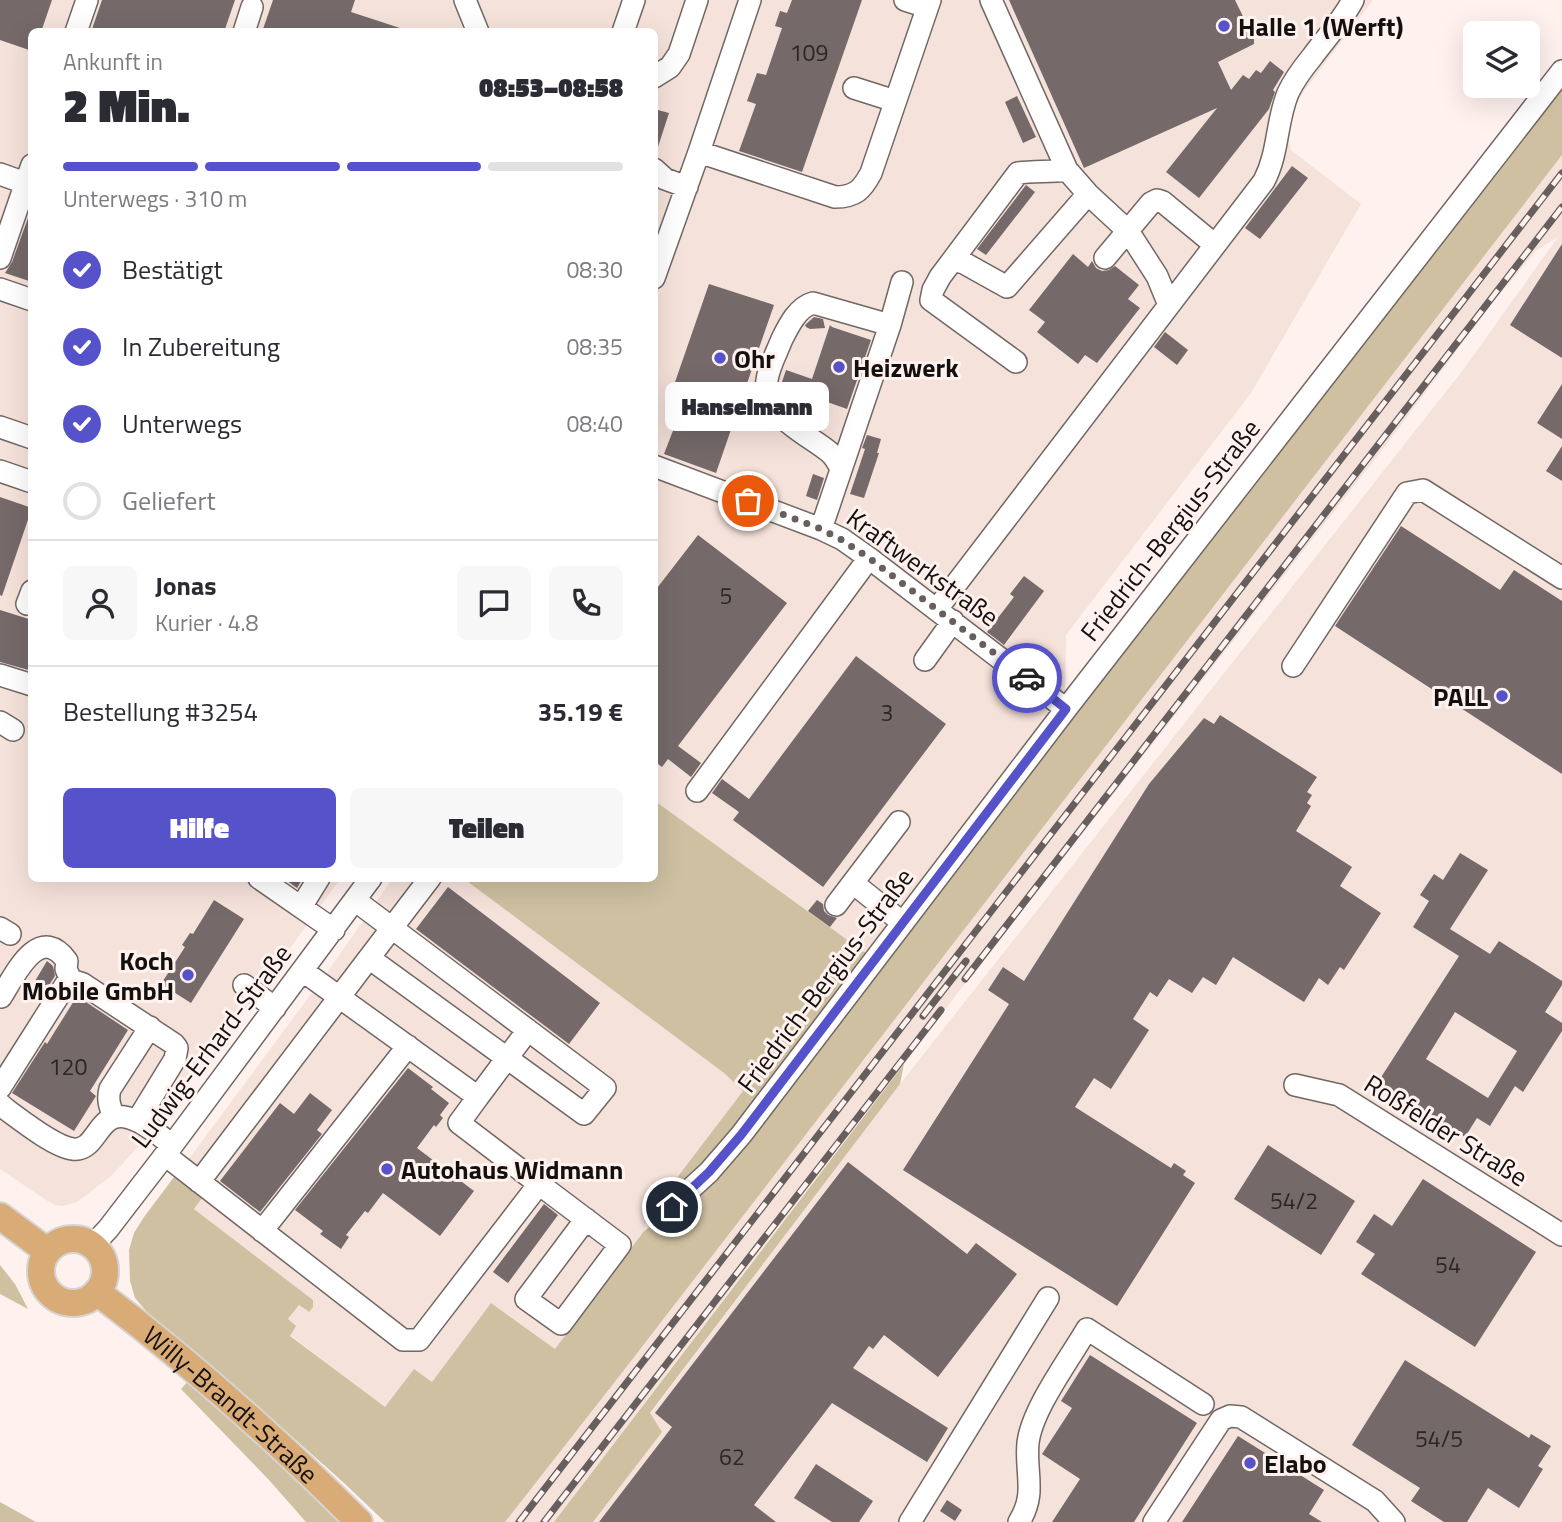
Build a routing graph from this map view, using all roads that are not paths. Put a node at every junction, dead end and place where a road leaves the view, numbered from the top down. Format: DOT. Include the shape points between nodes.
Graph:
graph roads {
  1 [pos="87,0"];
  2 [pos="464,0"];
  3 [pos="634,0"];
  4 [pos="697,0"];
  5 [pos="751,0"];
  6 [pos="905,0"];
  7 [pos="991,0"];
  8 [pos="1353,0"];
  9 [pos="928,4"];
  10 [pos="252,8"];
  11 [pos="77,28"];
  12 [pos="245,28"];
  13 [pos="476,28"];
  14 [pos="624,28"];
  15 [pos="1562,71"];
  16 [pos="658,74"];
  17 [pos="854,88"];
  18 [pos="895,101"];
  19 [pos="699,152"];
  20 [pos="1067,170"];
  21 [pos="0,174"];
  22 [pos="28,174"];
  23 [pos="658,177"];
  24 [pos="687,187"];
  25 [pos="1088,194"];
  26 [pos="1128,232"];
  27 [pos="1215,245"];
  28 [pos="0,258"];
  29 [pos="1105,258"];
  30 [pos="953,260"];
  31 [pos="658,267"];
  32 [pos="902,282"];
  33 [pos="0,289"];
  34 [pos="28,299"];
  35 [pos="1169,305"];
  36 [pos="890,325"];
  37 [pos="1016,362"];
  38 [pos="0,427"];
  39 [pos="28,437"];
  40 [pos="658,468"];
  41 [pos="841,468"];
  42 [pos="0,471"];
  43 [pos="28,481"];
  44 [pos="821,529"];
  45 [pos="869,558"];
  46 [pos="1562,578"];
  47 [pos="945,615"];
  48 [pos="925,660"];
  49 [pos="1293,666"];
  50 [pos="0,675"];
  51 [pos="28,684"];
  52 [pos="1066,709"];
  53 [pos="696,791"];
  54 [pos="899,822"];
  55 [pos="265,882"];
  56 [pos="316,882"];
  57 [pos="367,882"];
  58 [pos="427,882"];
  59 [pos="853,883"];
  60 [pos="356,901"];
  61 [pos="836,905"];
  62 [pos="300,907"];
  63 [pos="903,923"];
  64 [pos="393,927"];
  65 [pos="334,930"];
  66 [pos="369,958"];
  67 [pos="303,971"];
  68 [pos="71,980"];
  69 [pos="244,985"];
  70 [pos="1,997"];
  71 [pos="340,998"];
  72 [pos="275,1008"];
  73 [pos="150,1027"];
  74 [pos="528,1030"];
  75 [pos="408,1046"];
  76 [pos="507,1058"];
  77 [pos="1295,1085"];
  78 [pos="0,1088"];
  79 [pos="478,1097"];
  80 [pos="0,1104"];
  81 [pos="114,1117"];
  82 [pos="136,1121"];
  83 [pos="169,1150"];
  84 [pos="199,1182"];
  85 [pos="539,1184"];
  86 [pos="0,1216"];
  87 [pos="661,1216"];
  88 [pos="586,1219"];
  89 [pos="262,1231"];
  90 [pos="1562,1235"];
  91 [pos="93,1245"];
  92 [pos="47,1251"];
  93 [pos="97,1292"];
  94 [pos="1048,1298"];
  95 [pos="1203,1404"];
  96 [pos="359,1522"];
  97 [pos="910,1522"];
  98 [pos="1019,1522"];
  99 [pos="1154,1522"];
  100 [pos="1394,1522"];
  1 -- 11 [label="street"];
  2 -- 13 [label="street"];
  3 -- 14 [label="street"];
  4 -- 16 [label="street" via="678,54"];
  5 -- 19 [label="street"];
  6 -- 9 [label="street"];
  7 -- 20 [label="street"];
  8 -- 27 [label="street" via="1288,93 1264,181"];
  9 -- 18 [label="street"];
  10 -- 12 [label="street"];
  15 -- 52 [label="street, Friedrich-Bergius-Straße"];
  17 -- 18 [label="street"];
  18 -- 19 [label="street" via="871,173 858,192 847,197"];
  19 -- 24 [label="street"];
  20 -- 25 [label="street"];
  20 -- 30 [label="street" via="1018,173"];
  21 -- 22 [label="street"];
  22 -- 28 [label="street"];
  23 -- 24 [label="street"];
  24 -- 31 [label="street"];
  25 -- 26 [label="street"];
  25 -- 30 [label="street" via="1007,287"];
  26 -- 27 [label="street" via="1157,200"];
  26 -- 29 [label="street"];
  26 -- 35 [label="street" via="1157,276"];
  27 -- 35 [label="street"];
  30 -- 37 [label="street" via="931,300"];
  32 -- 36 [label="street"];
  33 -- 34 [label="street"];
  35 -- 47 [label="street"];
  36 -- 41 [label="street"];
  36 -- 41 [label="street" via="813,303 804,305 774,357 766,382 769,400 781,417 831,453"];
  38 -- 39 [label="street"];
  40 -- 44 [label="street, Kraftwerkstraße" via="702,492"];
  41 -- 44 [label="street"];
  42 -- 43 [label="street"];
  44 -- 45 [label="street, Kraftwerkstraße"];
  45 -- 47 [label="street, Kraftwerkstraße"];
  45 -- 53 [label="street"];
  46 -- 49 [label="street" via="1423,490 1406,493"];
  47 -- 48 [label="street"];
  47 -- 52 [label="street, Kraftwerkstraße"];
  50 -- 51 [label="street"];
  52 -- 63 [label="street, Friedrich-Bergius-Straße"];
  54 -- 59 [label="street"];
  55 -- 62 [label="street"];
  56 -- 62 [label="street"];
  57 -- 60 [label="street, Ludwig-Erhard-Straße"];
  58 -- 64 [label="street"];
  59 -- 61 [label="street"];
  59 -- 63 [label="street"];
  60 -- 64 [label="street"];
  60 -- 65 [label="street, Ludwig-Erhard-Straße"];
  62 -- 65 [label="street"];
  63 -- 87 [label="street, Friedrich-Bergius-Straße" via="741,1135"];
  64 -- 66 [label="street"];
  64 -- 74 [label="street"];
  65 -- 67 [label="street, Ludwig-Erhard-Straße"];
  66 -- 71 [label="street"];
  66 -- 76 [label="street"];
  67 -- 71 [label="street"];
  67 -- 72 [label="street, Ludwig-Erhard-Straße"];
  68 -- 70 [label="street" via="67,961 45,947 27,957"];
  68 -- 73 [label="street"];
  68 -- 78 [label="street"];
  69 -- 72 [label="street"];
  71 -- 75 [label="street"];
  71 -- 84 [label="street"];
  72 -- 83 [label="street, Ludwig-Erhard-Straße"];
  73 -- 81 [label="street" via="110,1089"];
  73 -- 82 [label="street" via="174,1044 177,1053"];
  74 -- 76 [label="street"];
  74 -- 76 [label="street" via="605,1088 584,1114"];
  75 -- 79 [label="street"];
  75 -- 89 [label="street"];
  76 -- 79 [label="street"];
  77 -- 90 [label="street, Roßfelder Straße" via="1339,1095"];
  79 -- 85 [label="street" via="459,1123"];
  80 -- 81 [label="street" via="71,1149 85,1146 104,1122"];
  81 -- 82 [label="street"];
  82 -- 83 [label="street"];
  83 -- 84 [label="street"];
  83 -- 91 [label="street, Ludwig-Erhard-Straße"];
  84 -- 89 [label="street"];
  85 -- 88 [label="street"];
  85 -- 89 [label="street" via="419,1340 403,1340"];
  86 -- 92 [label="main road"];
  88 -- 88 [label="street" via="620,1245 561,1324 526,1298"];
  91 -- 92 [label="main road" via="74,1238"];
  91 -- 93 [label="main road" via="105,1273"];
  92 -- 93 [label="main road" via="40,1272 48,1293 78,1303"];
  93 -- 96 [label="main road, Willy-Brandt-Straße" via="182,1358"];
  94 -- 97 [label="street"];
  95 -- 98 [label="street" via="1087,1329 1038,1409 1028,1443 1030,1491"];
  99 -- 100 [label="street" via="1221,1420 1230,1416 1241,1417 1375,1501"];
}
